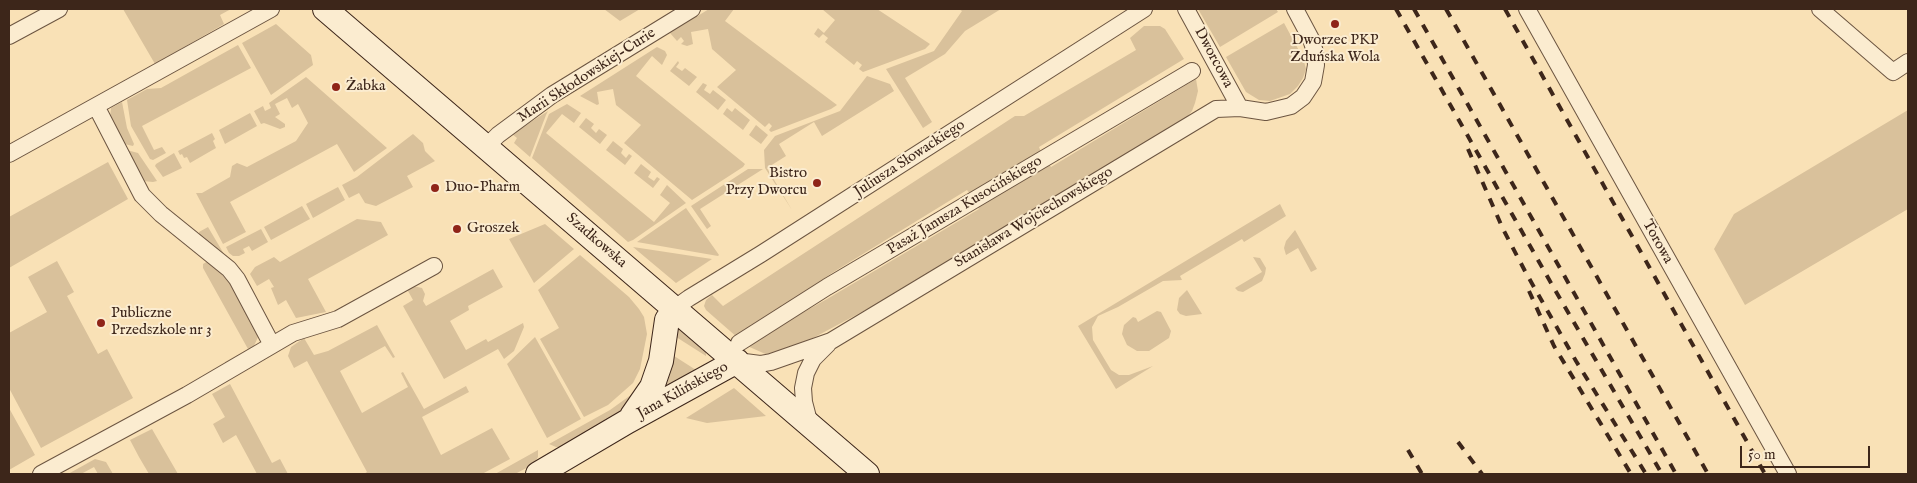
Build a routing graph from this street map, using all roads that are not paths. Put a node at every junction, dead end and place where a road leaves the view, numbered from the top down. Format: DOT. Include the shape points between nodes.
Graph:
graph roads {
  1 [pos="59,9"];
  2 [pos="271,9"];
  3 [pos="325,9"];
  4 [pos="692,9"];
  5 [pos="1144,9"];
  6 [pos="1186,9"];
  7 [pos="1295,9"];
  8 [pos="1527,9"];
  9 [pos="1820,9"];
  10 [pos="9,36"];
  11 [pos="1908,62"];
  12 [pos="1192,71"];
  13 [pos="96,106"];
  14 [pos="1240,108"];
  15 [pos="486,146"];
  16 [pos="9,154"];
  17 [pos="434,266"];
  18 [pos="675,308"];
  19 [pos="831,341"];
  20 [pos="272,345"];
  21 [pos="738,352"];
  22 [pos="628,421"];
  23 [pos="810,425"];
  24 [pos="41,474"];
  25 [pos="538,474"];
  26 [pos="867,474"];
  27 [pos="1788,474"];
  1 -- 10 [label="street"];
  2 -- 13 [label="street"];
  3 -- 15 [label="street, Szadkowska"];
  4 -- 15 [label="street, Marii Skłodowskiej-Curie" via="552,95"];
  5 -- 18 [label="street, Juliusza Słowackiego"];
  6 -- 14 [label="street, Dworcowa"];
  7 -- 14 [label="street, Stanisława Wojciechowskiego" via="1315,52 1316,66 1304,97 1291,106 1266,112"];
  8 -- 27 [label="street, Torowa"];
  9 -- 11 [label="street" via="1893,72"];
  12 -- 21 [label="street, Pasaż Janusza Kusocińskiego" via="827,287"];
  13 -- 16 [label="street"];
  13 -- 20 [label="street" via="142,195 229,269"];
  14 -- 19 [label="street, Stanisława Wojciechowskiego" via="1210,111"];
  15 -- 18 [label="street, Szadkowska"];
  17 -- 20 [label="street" via="338,319 293,333"];
  18 -- 21 [label="street, Szadkowska"];
  18 -- 22 [label="street, Jana Kilińskiego" via="667,320 661,361 652,387"];
  19 -- 21 [label="street, Stanisława Wojciechowskiego" via="771,362"];
  19 -- 23 [label="street, Stanisława Wojciechowskiego" via="806,373 804,402"];
  20 -- 24 [label="street"];
  21 -- 22 [label="street, Jana Kilińskiego"];
  21 -- 23 [label="street, Szadkowska"];
  22 -- 25 [label="street, Jana Kilińskiego"];
  23 -- 26 [label="street, Szadkowska"];
}
